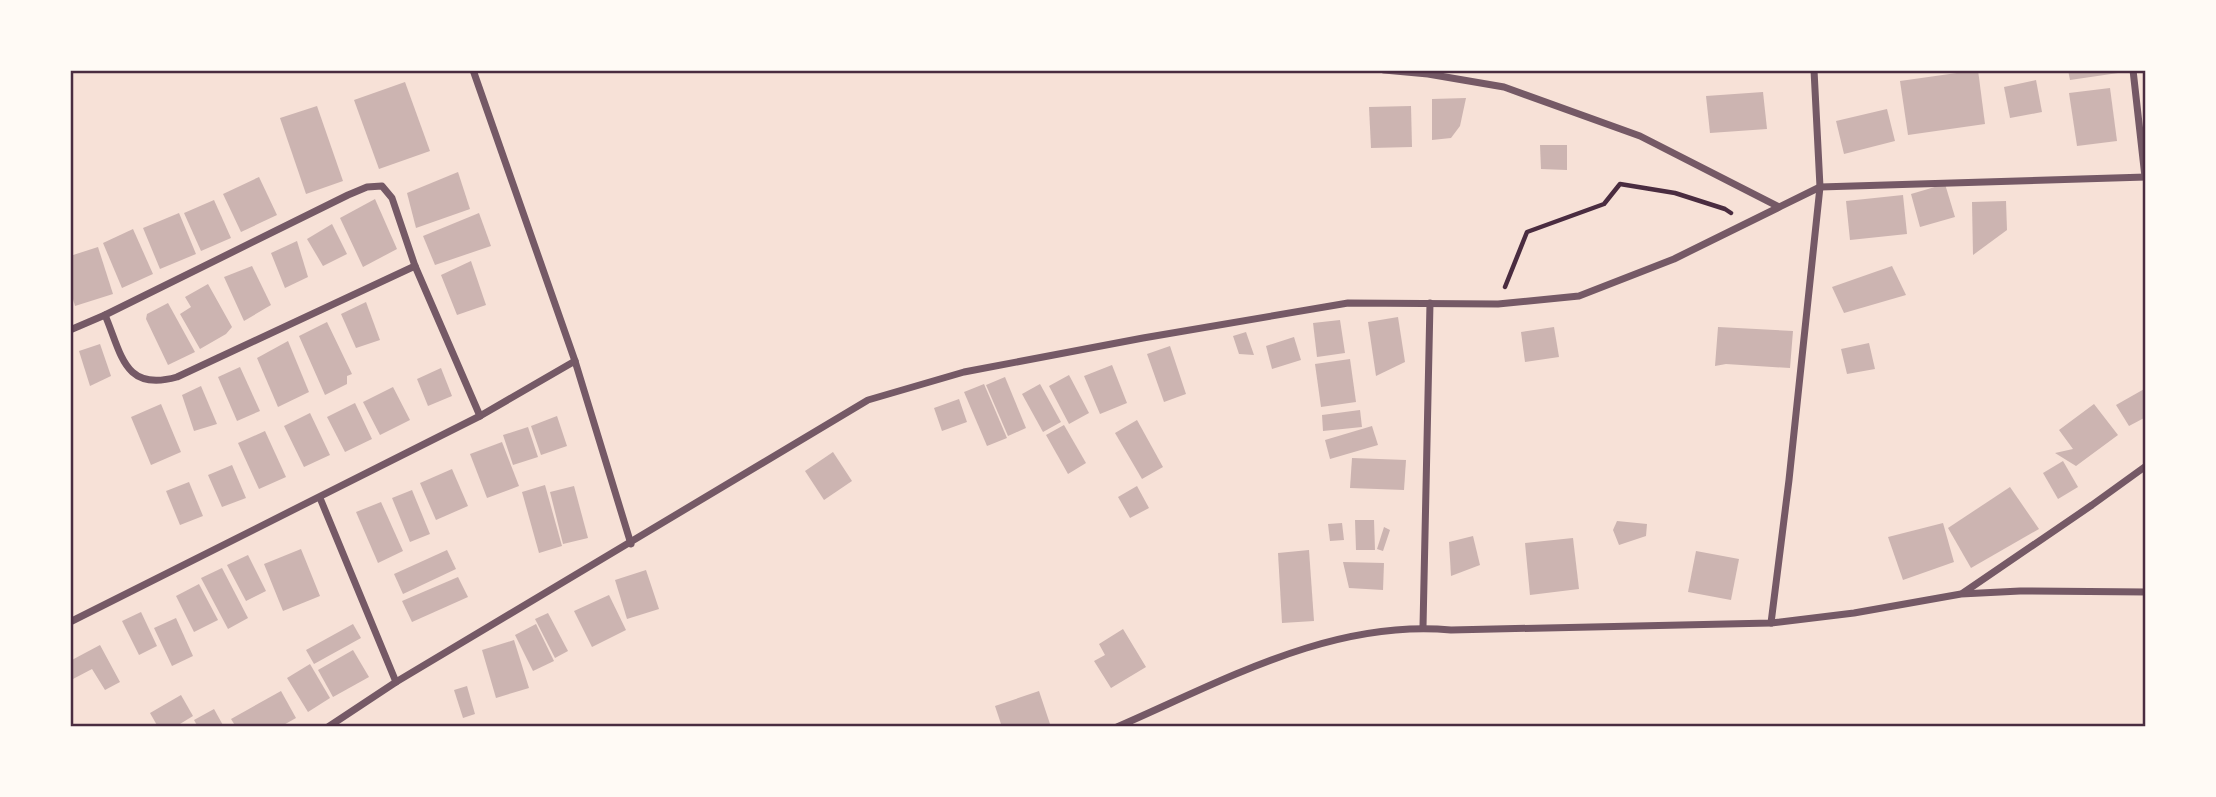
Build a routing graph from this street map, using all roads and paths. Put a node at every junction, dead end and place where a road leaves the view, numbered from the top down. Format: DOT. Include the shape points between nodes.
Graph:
graph roads {
  1 [pos="473,70"];
  2 [pos="1384,70"];
  3 [pos="1814,70"];
  4 [pos="2133,70"];
  5 [pos="2146,177"];
  6 [pos="1820,187"];
  7 [pos="1779,207"];
  8 [pos="1733,230"];
  9 [pos="415,266"];
  10 [pos="1430,303"];
  11 [pos="1498,304"];
  12 [pos="104,315"];
  13 [pos="70,330"];
  14 [pos="575,361"];
  15 [pos="480,416"];
  16 [pos="2146,466"];
  17 [pos="320,498"];
  18 [pos="631,544"];
  19 [pos="2146,592"];
  20 [pos="1961,594"];
  21 [pos="70,622"];
  22 [pos="1771,623"];
  23 [pos="1423,627"];
  24 [pos="397,682"];
  25 [pos="328,727"];
  26 [pos="1117,727"];
  1 -- 14 [label="street"];
  2 -- 7 [label="street" via="1504,87 1640,136"];
  3 -- 6 [label="street"];
  4 -- 5 [label="street"];
  5 -- 6 [label="street"];
  6 -- 7 [label="street"];
  6 -- 22 [label="street"];
  7 -- 8 [label="street"];
  8 -- 11 [label="street" via="1579,296"];
  8 -- 11 [label="path" via="1734,216 1725,209 1675,192 1620,184 1604,204 1527,232"];
  9 -- 12 [label="street" via="161,381 149,381 129,371"];
  9 -- 12 [label="street" via="392,198 377,185"];
  9 -- 15 [label="street"];
  10 -- 11 [label="street"];
  10 -- 18 [label="street" via="1348,303 1143,338 964,372 868,400"];
  10 -- 23 [label="street"];
  12 -- 13 [label="street"];
  14 -- 15 [label="street"];
  14 -- 18 [label="street"];
  15 -- 17 [label="street"];
  16 -- 20 [label="street"];
  17 -- 21 [label="street"];
  17 -- 24 [label="street"];
  18 -- 24 [label="street"];
  19 -- 20 [label="street"];
  20 -- 22 [label="street"];
  22 -- 23 [label="street"];
  23 -- 26 [label="street" via="1302,648"];
  24 -- 25 [label="street"];
}
